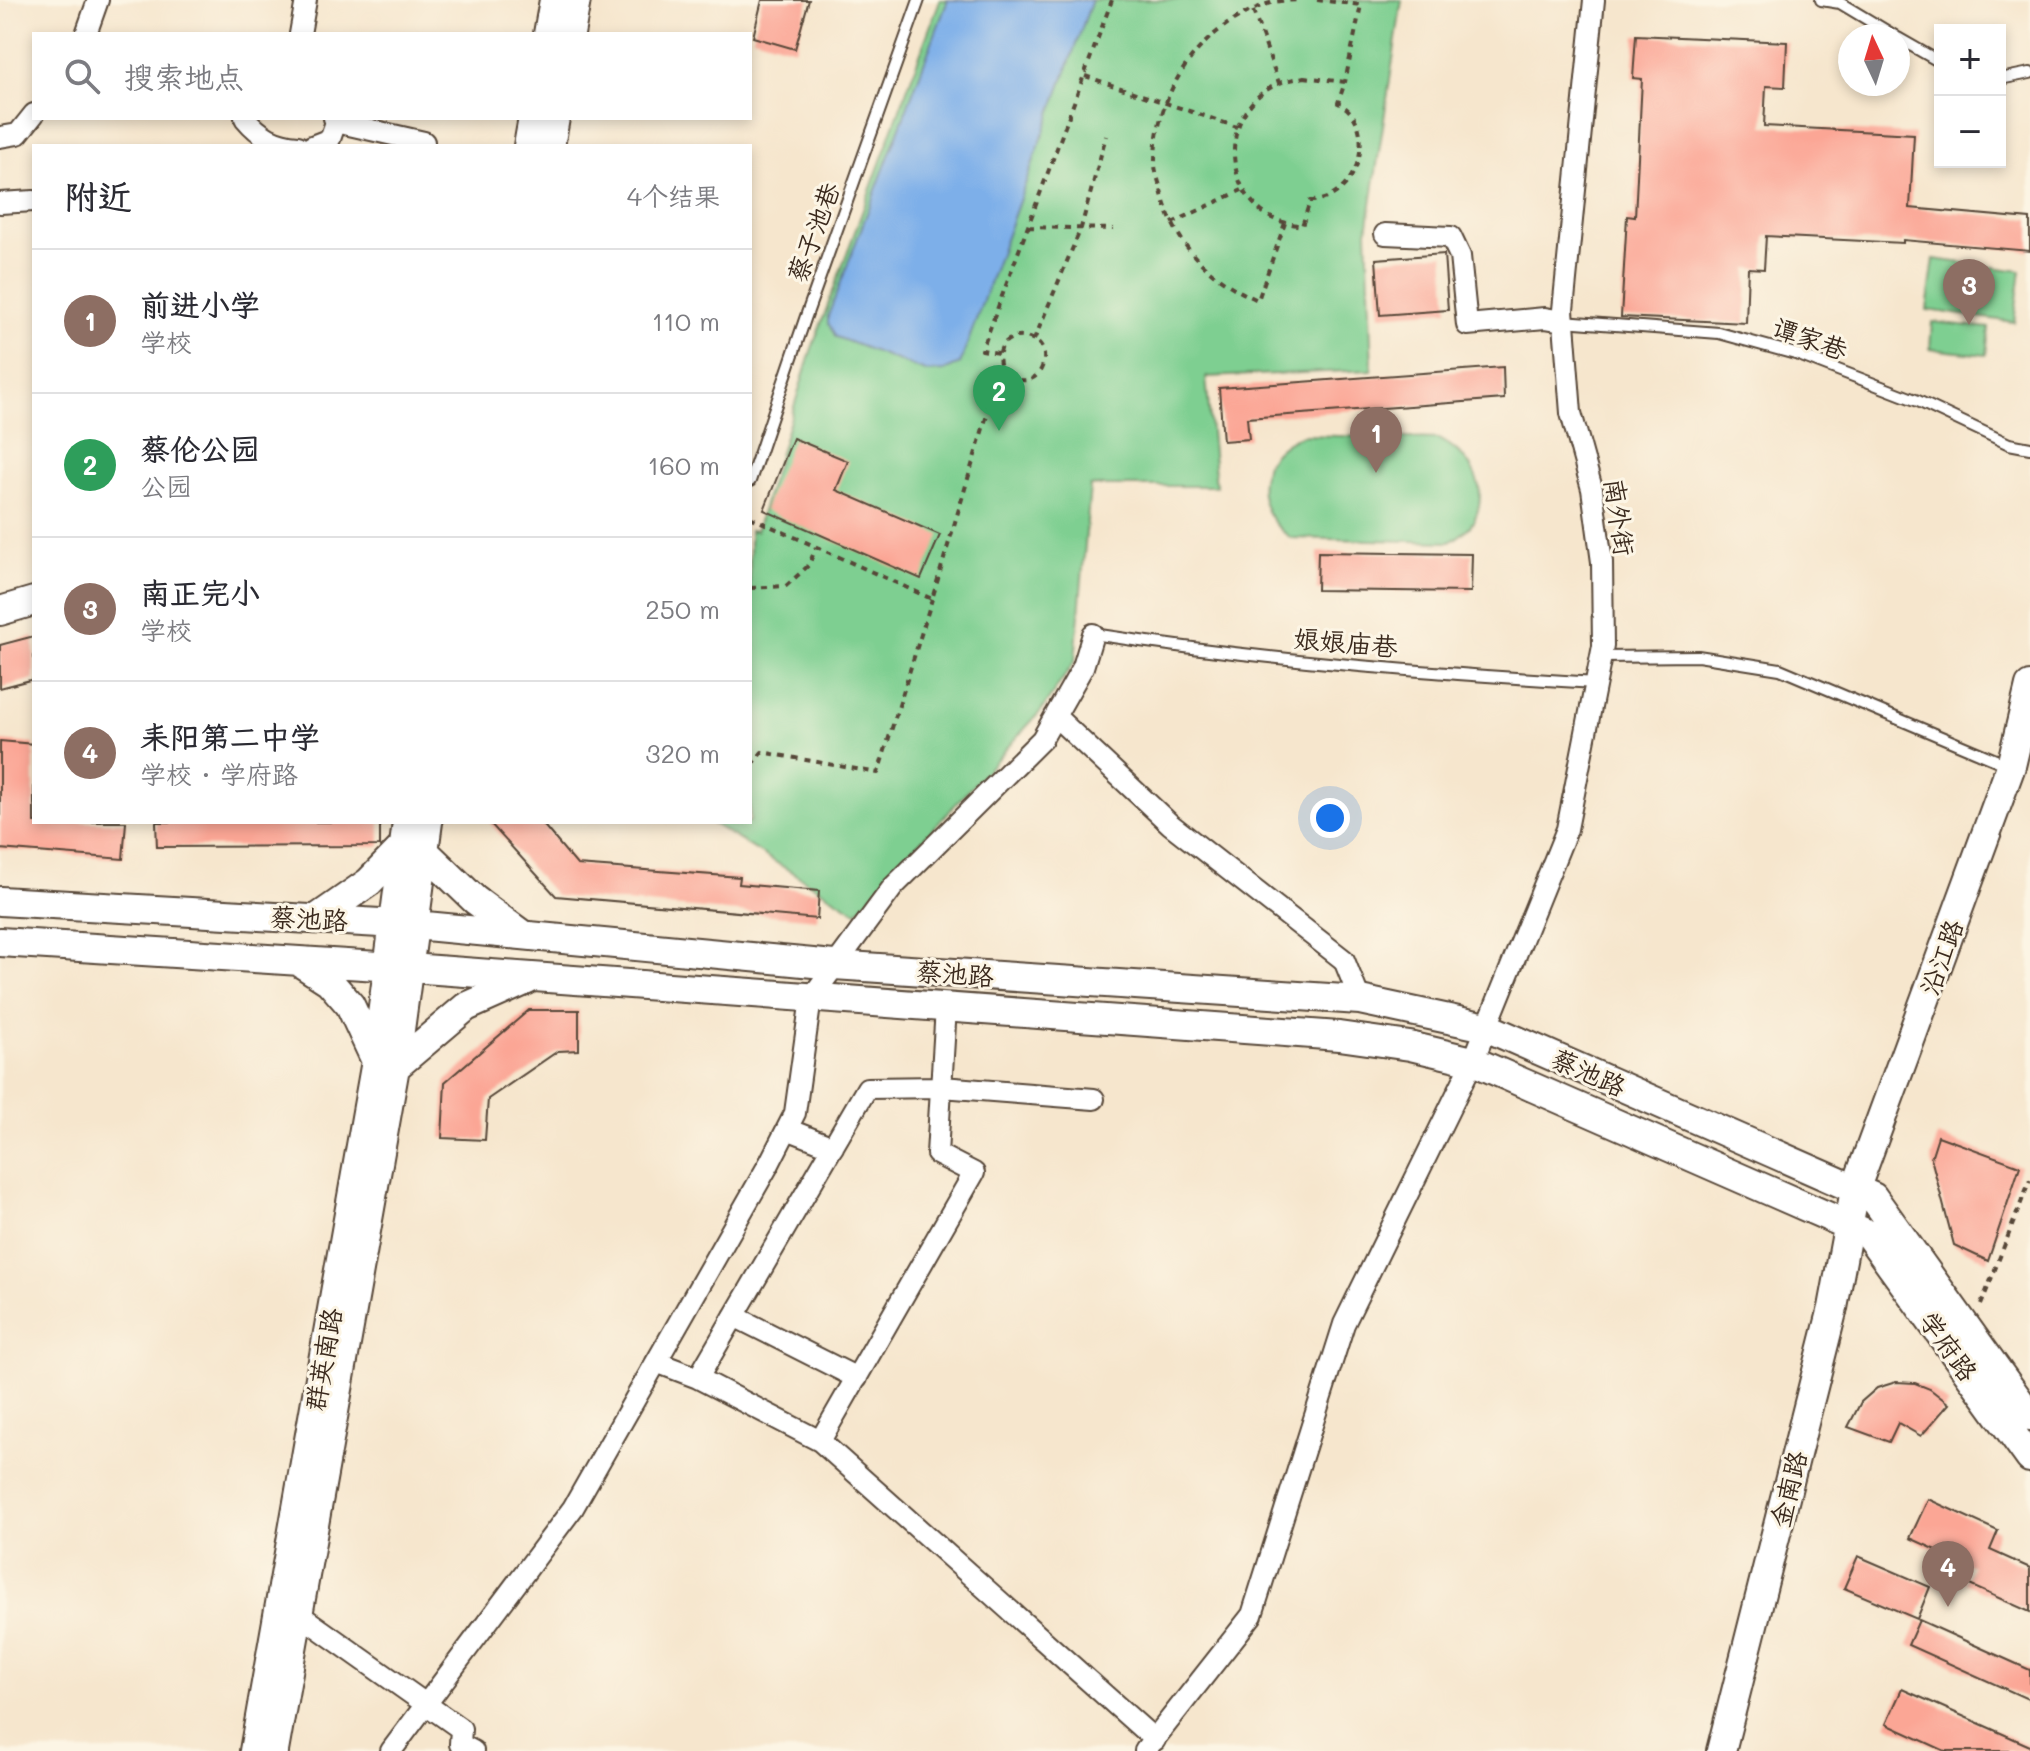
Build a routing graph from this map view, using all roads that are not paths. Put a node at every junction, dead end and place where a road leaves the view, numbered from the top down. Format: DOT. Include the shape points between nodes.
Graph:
graph roads {
  1 [pos="98,0"];
  2 [pos="306,0"];
  3 [pos="554,0"];
  4 [pos="576,0"];
  5 [pos="919,0"];
  6 [pos="1594,0"];
  7 [pos="1821,0"];
  8 [pos="1875,24"];
  9 [pos="87,32"];
  10 [pos="300,32"];
  11 [pos="548,32"];
  12 [pos="570,32"];
  13 [pos="1910,45"];
  14 [pos="1934,59"];
  15 [pos="2030,73"];
  16 [pos="2006,78"];
  17 [pos="32,116"];
  18 [pos="247,120"];
  19 [pos="335,120"];
  20 [pos="533,120"];
  21 [pos="555,120"];
  22 [pos="0,137"];
  23 [pos="278,144"];
  24 [pos="317,144"];
  25 [pos="424,144"];
  26 [pos="528,144"];
  27 [pos="550,144"];
  28 [pos="32,201"];
  29 [pos="0,203"];
  30 [pos="1385,234"];
  31 [pos="1563,321"];
  32 [pos="2030,448"];
  33 [pos="752,475"];
  34 [pos="32,602"];
  35 [pos="0,611"];
  36 [pos="1093,634"];
  37 [pos="1601,657"];
  38 [pos="1596,683"];
  39 [pos="2030,686"];
  40 [pos="1055,716"];
  41 [pos="2030,742"];
  42 [pos="2017,768"];
  43 [pos="426,824"];
  44 [pos="411,840"];
  45 [pos="0,901"];
  46 [pos="316,919"];
  47 [pos="405,924"];
  48 [pos="524,936"];
  49 [pos="0,942"];
  50 [pos="298,961"];
  51 [pos="834,965"];
  52 [pos="399,967"];
  53 [pos="533,977"];
  54 [pos="811,998"];
  55 [pos="1360,1000"];
  56 [pos="946,1007"];
  57 [pos="1486,1027"];
  58 [pos="1473,1061"];
  59 [pos="386,1064"];
  60 [pos="942,1087"];
  61 [pos="1094,1099"];
  62 [pos="787,1129"];
  63 [pos="833,1147"];
  64 [pos="1864,1194"];
  65 [pos="1859,1230"];
  66 [pos="734,1316"];
  67 [pos="656,1362"];
  68 [pos="698,1378"];
  69 [pos="857,1378"];
  70 [pos="2030,1416"];
  71 [pos="820,1441"];
  72 [pos="2030,1458"];
  73 [pos="300,1615"];
  74 [pos="425,1705"];
  75 [pos="1150,1746"];
  76 [pos="254,1751"];
  77 [pos="274,1751"];
  78 [pos="391,1751"];
  79 [pos="473,1751"];
  80 [pos="1721,1751"];
  81 [pos="1732,1751"];
  1 -- 9 [label="street"];
  2 -- 10 [label="street"];
  3 -- 11 [label="street"];
  4 -- 12 [label="street"];
  5 -- 33 [label="lane, 蔡子池巷"];
  6 -- 31 [label="street, 南外街"];
  7 -- 8 [label="lane" via="1840,3"];
  13 -- 14 [label="lane"];
  15 -- 16 [label="lane"];
  17 -- 22 [label="street" via="18,134"];
  18 -- 23 [label="street"];
  19 -- 24 [label="street" via="330,139"];
  19 -- 25 [label="street"];
  20 -- 26 [label="street"];
  21 -- 27 [label="street"];
  28 -- 29 [label="street"];
  30 -- 31 [label="street" via="1451,237 1460,256 1467,325"];
  31 -- 32 [label="lane, 谭家巷" via="1719,333 1799,355 1918,401 2009,444"];
  31 -- 37 [label="street, 南外街" via="1571,413 1592,489 1602,562"];
  34 -- 35 [label="street"];
  36 -- 38 [label="lane, 娘娘庙巷" via="1327,664"];
  36 -- 40 [label="street" via="1083,667"];
  37 -- 38 [label="street, 南外街"];
  37 -- 42 [label="lane" via="1698,656 1780,669"];
  38 -- 57 [label="street, 南外街" via="1567,829"];
  39 -- 42 [label="street, 沿江路"];
  40 -- 51 [label="street" via="1042,739 893,887"];
  40 -- 55 [label="street" via="1170,824 1344,960"];
  41 -- 42 [label="street, 沿江路"];
  42 -- 64 [label="street, 沿江路"];
  43 -- 44 [label="street, 群英南路"];
  44 -- 46 [label="street" via="369,882"];
  44 -- 47 [label="street, 群英南路"];
  44 -- 48 [label="street"];
  45 -- 46 [label="street, 蔡池路"];
  46 -- 47 [label="street, 蔡池路"];
  47 -- 48 [label="street, 蔡池路"];
  47 -- 52 [label="street, 群英南路"];
  48 -- 51 [label="street, 蔡池路"];
  49 -- 50 [label="street, 蔡池路"];
  50 -- 52 [label="street, 蔡池路"];
  50 -- 59 [label="street" via="329,981 350,1005"];
  51 -- 54 [label="street"];
  51 -- 55 [label="street, 蔡池路"];
  52 -- 53 [label="street, 蔡池路"];
  52 -- 59 [label="street, 群英南路"];
  53 -- 54 [label="street, 蔡池路"];
  53 -- 59 [label="street" via="466,1007"];
  54 -- 56 [label="street, 蔡池路"];
  54 -- 62 [label="street" via="795,1113"];
  55 -- 57 [label="street, 蔡池路"];
  56 -- 58 [label="street, 蔡池路" via="1339,1036"];
  56 -- 60 [label="street"];
  57 -- 58 [label="street, 南外街"];
  57 -- 64 [label="street, 蔡池路"];
  58 -- 65 [label="street, 蔡池路"];
  58 -- 75 [label="street, 南外街" via="1344,1324 1252,1615"];
  59 -- 73 [label="street, 群英南路"];
  59 -- 76 [label="street, 群英南路"];
  60 -- 61 [label="street"];
  60 -- 63 [label="street" via="867,1088"];
  60 -- 69 [label="street" via="937,1154 974,1173"];
  62 -- 63 [label="street"];
  62 -- 67 [label="street"];
  63 -- 66 [label="street"];
  64 -- 65 [label="street, 沿江路"];
  64 -- 70 [label="street, 学府路"];
  65 -- 72 [label="street, 学府路"];
  65 -- 80 [label="street, 金南路" via="1833,1308"];
  65 -- 81 [label="street, 金南路" via="1797,1509"];
  66 -- 68 [label="street"];
  66 -- 69 [label="street"];
  67 -- 68 [label="street"];
  67 -- 74 [label="street" via="573,1508"];
  68 -- 71 [label="street"];
  69 -- 71 [label="street"];
  71 -- 75 [label="street"];
  73 -- 74 [label="street"];
  73 -- 77 [label="street, 群英南路"];
  74 -- 78 [label="street"];
  74 -- 79 [label="street" via="461,1729 460,1744"];
}
